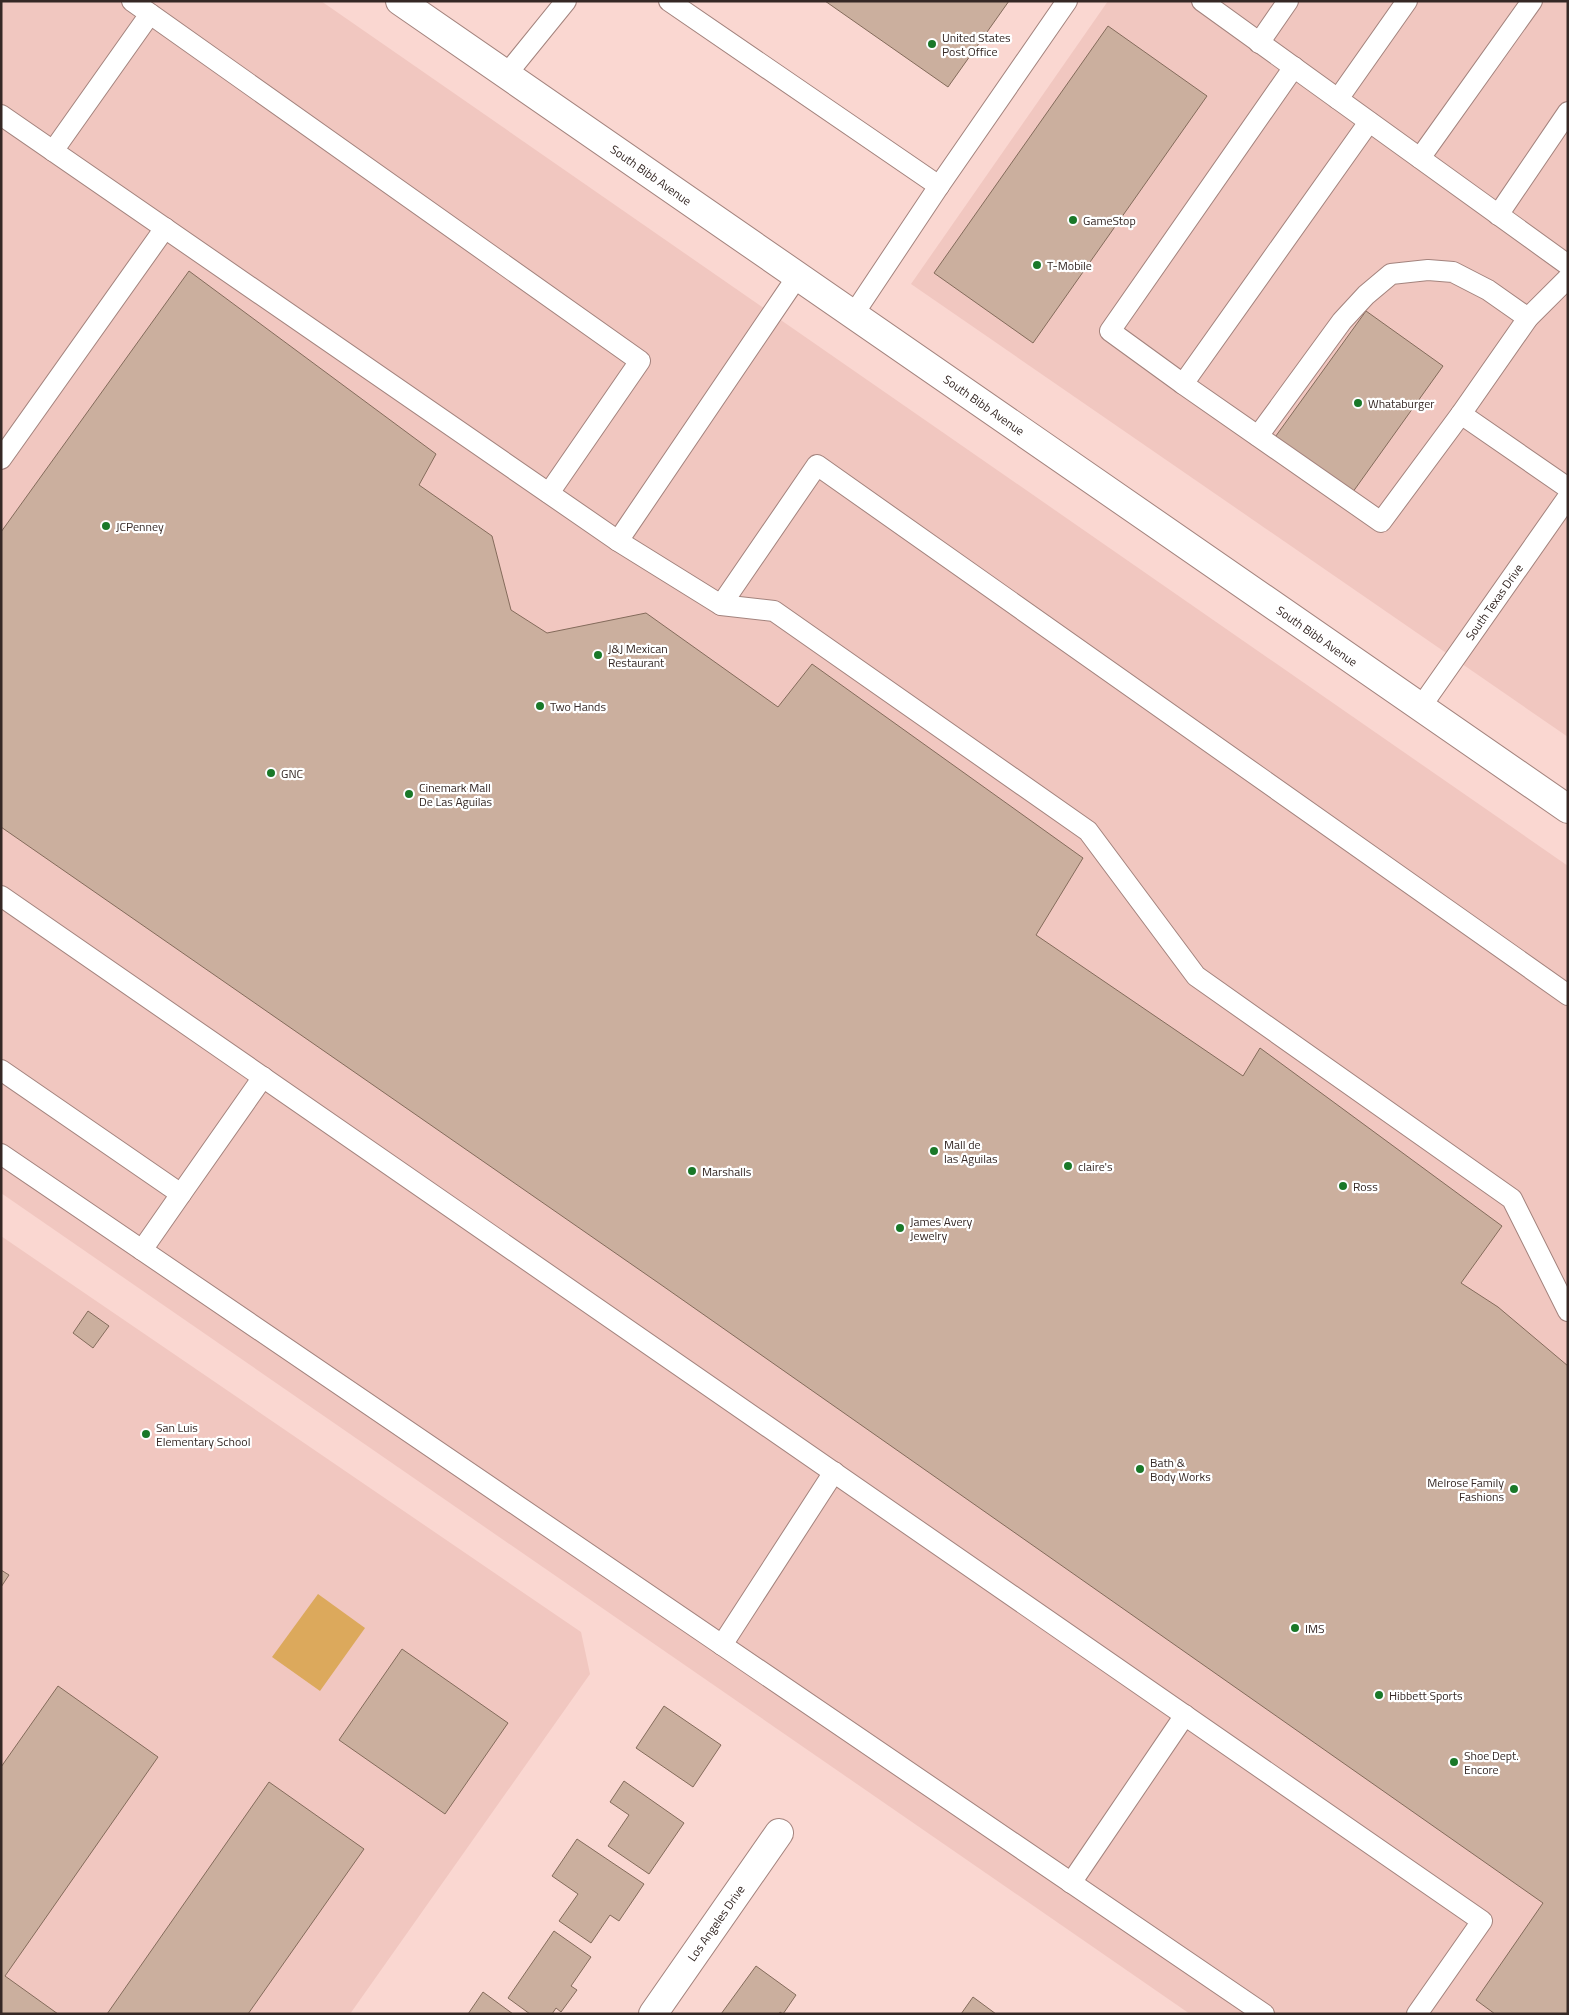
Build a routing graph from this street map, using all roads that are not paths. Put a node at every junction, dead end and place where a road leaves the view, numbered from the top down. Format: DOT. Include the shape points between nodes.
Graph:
graph roads {
  1 [pos="132,1"];
  2 [pos="400,1"];
  3 [pos="566,1"];
  4 [pos="669,1"];
  5 [pos="1067,1"];
  6 [pos="1202,1"];
  7 [pos="1288,1"];
  8 [pos="1407,1"];
  9 [pos="1532,1"];
  10 [pos="150,14"];
  11 [pos="1259,42"];
  12 [pos="1294,68"];
  13 [pos="506,75"];
  14 [pos="1338,99"];
  15 [pos="1568,112"];
  16 [pos="1,115"];
  17 [pos="1369,122"];
  18 [pos="53,151"];
  19 [pos="1420,158"];
  20 [pos="939,186"];
  21 [pos="1498,214"];
  22 [pos="165,228"];
  23 [pos="1568,265"];
  24 [pos="797,277"];
  25 [pos="1568,278"];
  26 [pos="853,315"];
  27 [pos="1528,318"];
  28 [pos="1183,384"];
  29 [pos="1461,414"];
  30 [pos="1258,436"];
  31 [pos="1,459"];
  32 [pos="1568,488"];
  33 [pos="549,493"];
  34 [pos="1568,497"];
  35 [pos="1559,521"];
  36 [pos="618,542"];
  37 [pos="721,605"];
  38 [pos="1420,708"];
  39 [pos="1568,809"];
  40 [pos="1,896"];
  41 [pos="1568,995"];
  42 [pos="1,1070"];
  43 [pos="263,1077"];
  44 [pos="1,1154"];
  45 [pos="180,1194"];
  46 [pos="142,1250"];
  47 [pos="1567,1306"];
  48 [pos="834,1472"];
  49 [pos="722,1645"];
  50 [pos="1185,1715"];
  51 [pos="779,1833"];
  52 [pos="1071,1883"];
  53 [pos="1420,2012"];
  54 [pos="653,2014"];
  55 [pos="1264,2014"];
  1 -- 10 [label="lane"];
  2 -- 13 [label="main road, South Bibb Avenue"];
  3 -- 13 [label="lane"];
  4 -- 20 [label="lane"];
  5 -- 20 [label="lane"];
  6 -- 11 [label="lane"];
  7 -- 11 [label="lane"];
  8 -- 14 [label="lane"];
  9 -- 19 [label="lane"];
  10 -- 18 [label="lane"];
  10 -- 33 [label="lane" via="640,361"];
  11 -- 12 [label="lane"];
  12 -- 14 [label="lane"];
  12 -- 28 [label="lane" via="1110,332"];
  13 -- 24 [label="main road, South Bibb Avenue"];
  14 -- 17 [label="lane"];
  15 -- 21 [label="lane"];
  16 -- 18 [label="lane"];
  17 -- 19 [label="lane"];
  17 -- 28 [label="lane"];
  18 -- 22 [label="lane"];
  19 -- 21 [label="lane"];
  20 -- 26 [label="lane"];
  21 -- 23 [label="lane"];
  22 -- 31 [label="lane"];
  22 -- 33 [label="lane"];
  24 -- 26 [label="main road, South Bibb Avenue"];
  24 -- 36 [label="lane"];
  25 -- 27 [label="lane"];
  26 -- 38 [label="main road, South Bibb Avenue"];
  27 -- 29 [label="lane"];
  27 -- 30 [label="lane" via="1488,290 1453,272 1428,270 1391,274 1342,321"];
  28 -- 30 [label="lane"];
  29 -- 30 [label="lane" via="1381,522"];
  29 -- 32 [label="lane"];
  33 -- 36 [label="lane"];
  34 -- 35 [label="lane, South Texas Drive"];
  35 -- 38 [label="lane, South Texas Drive"];
  36 -- 37 [label="lane"];
  37 -- 41 [label="lane" via="817,465"];
  37 -- 47 [label="lane" via="774,610 1088,831 1196,976 1512,1199"];
  38 -- 39 [label="main road, South Bibb Avenue"];
  40 -- 43 [label="lane"];
  42 -- 45 [label="lane"];
  43 -- 45 [label="lane"];
  43 -- 48 [label="lane"];
  44 -- 46 [label="lane"];
  45 -- 46 [label="lane"];
  46 -- 49 [label="lane"];
  48 -- 49 [label="lane"];
  48 -- 50 [label="lane"];
  49 -- 52 [label="lane"];
  50 -- 52 [label="lane"];
  50 -- 53 [label="lane" via="1482,1921"];
  51 -- 54 [label="main road, Los Angeles Drive"];
  52 -- 55 [label="lane"];
}
